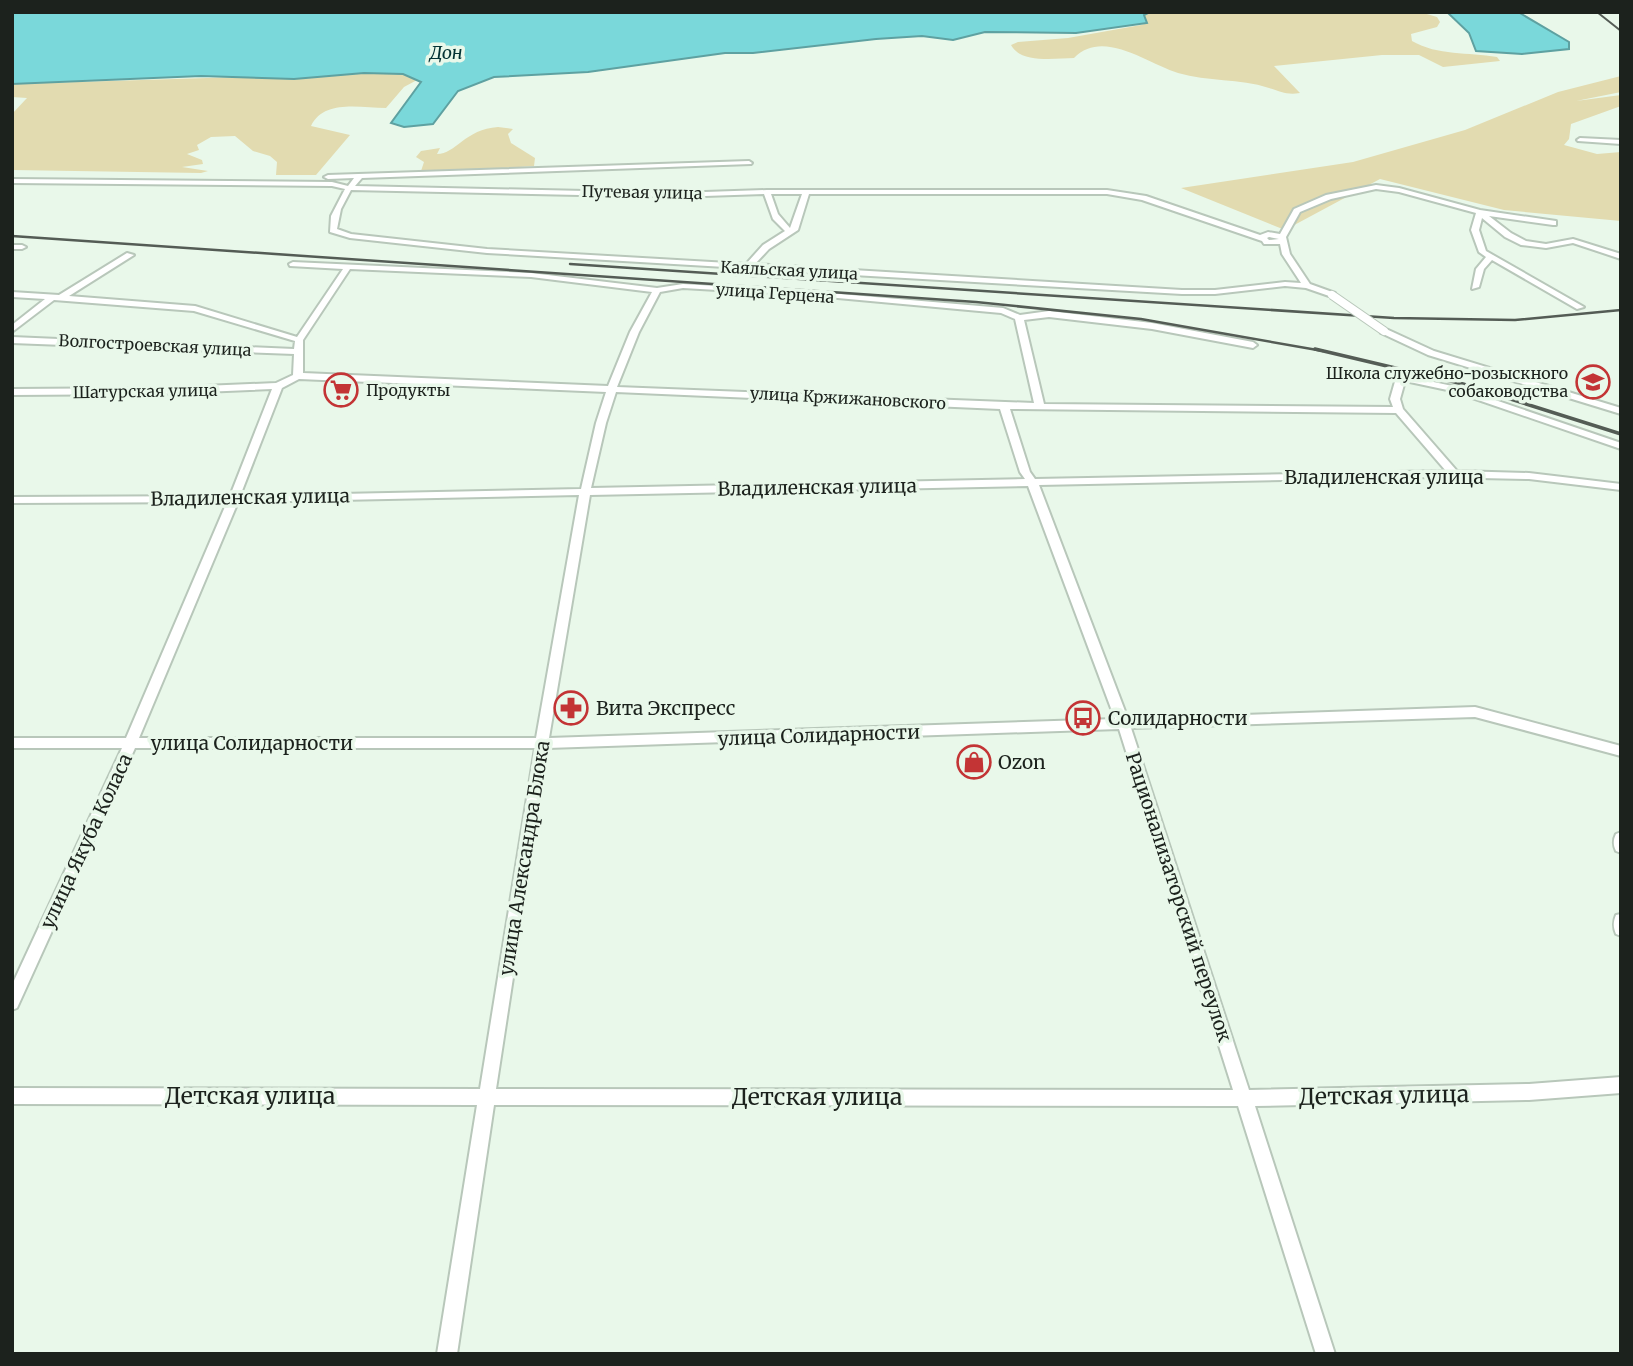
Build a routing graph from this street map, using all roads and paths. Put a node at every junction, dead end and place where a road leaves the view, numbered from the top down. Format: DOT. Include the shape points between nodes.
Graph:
graph roads {
  1 [pos="1580,140"];
  2 [pos="1621,142"];
  3 [pos="749,163"];
  4 [pos="12,172"];
  5 [pos="359,177"];
  6 [pos="12,181"];
  7 [pos="349,188"];
  8 [pos="767,191"];
  9 [pos="806,192"];
  10 [pos="1480,212"];
  11 [pos="1553,223"];
  12 [pos="790,231"];
  13 [pos="1282,239"];
  14 [pos="1268,241"];
  15 [pos="1286,254"];
  16 [pos="130,255"];
  17 [pos="1490,257"];
  18 [pos="1621,257"];
  19 [pos="293,264"];
  20 [pos="347,268"];
  21 [pos="746,269"];
  22 [pos="1307,286"];
  23 [pos="1475,287"];
  24 [pos="657,290"];
  25 [pos="12,294"];
  26 [pos="59,296"];
  27 [pos="1580,307"];
  28 [pos="1020,318"];
  29 [pos="12,329"];
  30 [pos="12,340"];
  31 [pos="1253,345"];
  32 [pos="299,346"];
  33 [pos="298,376"];
  34 [pos="278,386"];
  35 [pos="613,387"];
  36 [pos="12,392"];
  37 [pos="1039,404"];
  38 [pos="1004,405"];
  39 [pos="1399,410"];
  40 [pos="1621,411"];
  41 [pos="1621,446"];
  42 [pos="1454,474"];
  43 [pos="1033,484"];
  44 [pos="1621,487"];
  45 [pos="586,491"];
  46 [pos="234,499"];
  47 [pos="12,500"];
  48 [pos="1124,725"];
  49 [pos="131,742"];
  50 [pos="12,743"];
  51 [pos="541,743"];
  52 [pos="1621,751"];
  53 [pos="1621,838"];
  54 [pos="1621,847"];
  55 [pos="1621,920"];
  56 [pos="1621,929"];
  57 [pos="12,1003"];
  58 [pos="1621,1085"];
  59 [pos="488,1095"];
  60 [pos="12,1096"];
  61 [pos="1244,1098"];
  62 [pos="447,1354"];
  63 [pos="1326,1354"];
  1 -- 2 [label="street"];
  3 -- 5 [label="street, Путевая улица"];
  4 -- 5 [label="street, Путевая улица"];
  5 -- 7 [label="street, Каяльская улица"];
  6 -- 7 [label="street, Путевая улица" via="332,184"];
  7 -- 8 [label="street, Путевая улица" via="675,195"];
  7 -- 21 [label="street, Каяльская улица" via="332,220 333,230 350,236 487,251"];
  8 -- 9 [label="street, Путевая улица"];
  8 -- 12 [label="street" via="771,209 781,226"];
  9 -- 12 [label="street" via="800,220"];
  9 -- 14 [label="street, Путевая улица" via="1107,192 1143,198"];
  10 -- 11 [label="street"];
  10 -- 13 [label="street" via="1376,187 1329,197 1297,211"];
  10 -- 17 [label="street" via="1475,230 1478,244"];
  10 -- 18 [label="street" via="1524,243 1546,246 1573,241"];
  12 -- 21 [label="street" via="765,247"];
  13 -- 14 [label="street, Путевая улица"];
  13 -- 15 [label="street, Путевая улица"];
  14 -- 15 [label="street, Путевая улица"];
  15 -- 22 [label="street, Путевая улица"];
  16 -- 26 [label="street"];
  17 -- 23 [label="street" via="1480,269"];
  17 -- 27 [label="street"];
  19 -- 20 [label="street, улица Герцена"];
  20 -- 24 [label="street, улица Герцена" via="520,274"];
  20 -- 32 [label="street"];
  21 -- 22 [label="street, Каяльская улица" via="1182,292"];
  22 -- 40 [label="street, bridge" via="1332,295 1384,331 1431,353"];
  24 -- 28 [label="street, улица Герцена" via="683,286 805,293 1003,311"];
  24 -- 35 [label="street, улица Александра Блока" via="637,323"];
  25 -- 26 [label="street"];
  26 -- 29 [label="street"];
  26 -- 32 [label="street" via="195,309"];
  28 -- 31 [label="street, улица Герцена" via="1049,314 1152,326"];
  28 -- 37 [label="street"];
  30 -- 32 [label="street, Волгостроевская улица"];
  32 -- 33 [label="street"];
  33 -- 34 [label="street"];
  33 -- 35 [label="street, улица Кржижановского"];
  34 -- 36 [label="street, Шатурская улица"];
  34 -- 46 [label="street, улица Якуба Коласа"];
  35 -- 38 [label="street, улица Кржижановского"];
  35 -- 45 [label="street, улица Александра Блока"];
  37 -- 38 [label="street, улица Кржижановского"];
  37 -- 39 [label="street, улица Кржижановского"];
  38 -- 43 [label="street, Рационализаторский переулок"];
  39 -- 41 [label="street" via="1395,399 1401,378 1454,389"];
  39 -- 42 [label="street"];
  42 -- 43 [label="street, Владиленская улица"];
  42 -- 44 [label="street, Владиленская улица" via="1530,476"];
  43 -- 45 [label="street, Владиленская улица"];
  43 -- 48 [label="street, Рационализаторский переулок"];
  45 -- 46 [label="street, Владиленская улица"];
  45 -- 51 [label="street, улица Александра Блока"];
  46 -- 47 [label="street, Владиленская улица"];
  46 -- 49 [label="street, улица Якуба Коласа"];
  48 -- 51 [label="street, улица Солидарности"];
  48 -- 52 [label="street, улица Солидарности" via="1475,712"];
  48 -- 61 [label="street, Рационализаторский переулок"];
  49 -- 50 [label="street, улица Солидарности"];
  49 -- 51 [label="street, улица Солидарности"];
  49 -- 57 [label="street, улица Якуба Коласа"];
  51 -- 59 [label="street, улица Александра Блока"];
  53 -- 54 [label="street"];
  55 -- 56 [label="street"];
  58 -- 61 [label="street, Детская улица"];
  59 -- 60 [label="street, Детская улица"];
  59 -- 61 [label="street, Детская улица"];
  59 -- 62 [label="street, улица Александра Блока"];
  61 -- 63 [label="street, Рационализаторский переулок"];
}
